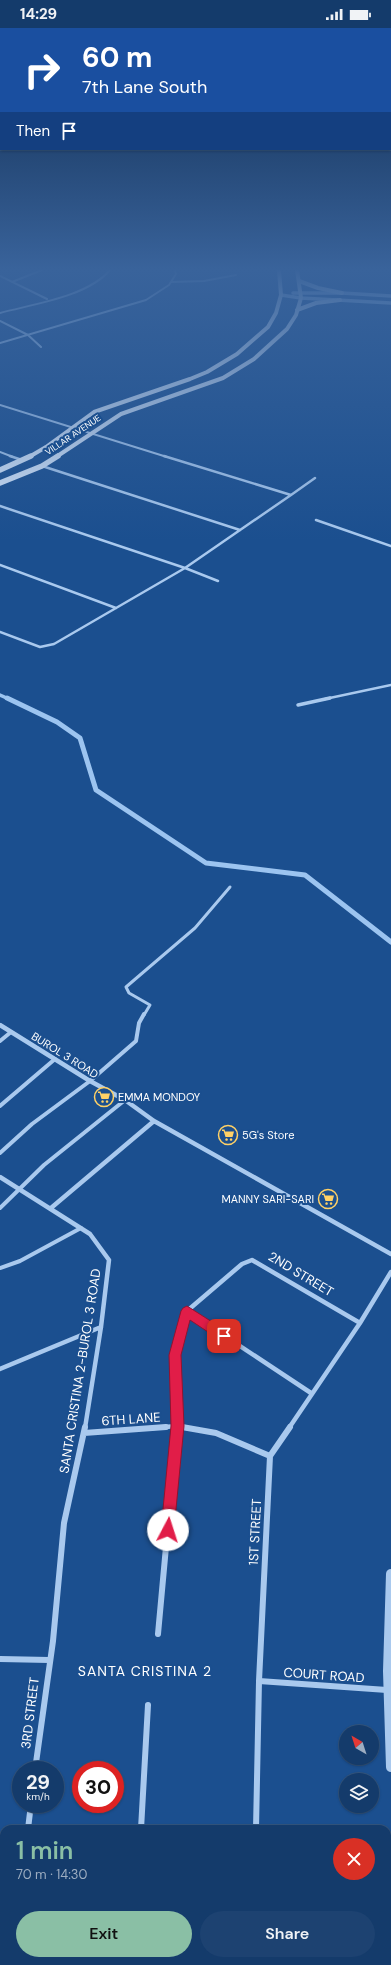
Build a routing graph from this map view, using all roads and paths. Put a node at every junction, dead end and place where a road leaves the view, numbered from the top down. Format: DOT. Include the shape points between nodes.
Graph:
graph roads {
  1 [pos="227,360"];
  2 [pos="250,360"];
  3 [pos="0,405"];
  4 [pos="72,428"];
  5 [pos="89,434"];
  6 [pos="0,452"];
  7 [pos="23,460"];
  8 [pos="42,466"];
  9 [pos="0,470"];
  10 [pos="315,478"];
  11 [pos="0,483"];
  12 [pos="292,495"];
  13 [pos="0,506"];
  14 [pos="316,520"];
  15 [pos="240,530"];
  16 [pos="391,546"];
  17 [pos="0,565"];
  18 [pos="185,568"];
  19 [pos="218,581"];
  20 [pos="116,608"];
  21 [pos="0,632"];
  22 [pos="391,685"];
  23 [pos="298,705"];
  24 [pos="230,887"];
  25 [pos="0,1025"];
  26 [pos="11,1032"];
  27 [pos="0,1041"];
  28 [pos="55,1059"];
  29 [pos="90,1081"];
  30 [pos="125,1100"];
  31 [pos="0,1106"];
  32 [pos="154,1121"];
  33 [pos="0,1153"];
  34 [pos="0,1176"];
  35 [pos="18,1188"];
  36 [pos="0,1208"];
  37 [pos="51,1208"];
  38 [pos="82,1228"];
  39 [pos="391,1254"];
  40 [pos="0,1268"];
  41 [pos="391,1272"];
  42 [pos="187,1311"];
  43 [pos="360,1323"];
  44 [pos="101,1327"];
  45 [pos="0,1369"];
  46 [pos="311,1393"];
  47 [pos="178,1426"];
  48 [pos="84,1433"];
  49 [pos="270,1456"];
  50 [pos="391,1574"];
  51 [pos="158,1634"];
  52 [pos="0,1660"];
  53 [pos="49,1660"];
  54 [pos="259,1681"];
  55 [pos="387,1690"];
  56 [pos="148,1705"];
  57 [pos="36,1761"];
  58 [pos="391,1767"];
  59 [pos="30,1813"];
  60 [pos="28,1825"];
  61 [pos="141,1825"];
  62 [pos="256,1825"];
  1 -- 4 [label="main road, VILLAR AVENUE" via="190,379 104,407"];
  2 -- 5 [label="main road, VILLAR AVENUE" via="239,369 204,385 121,414"];
  3 -- 4 [label="street"];
  4 -- 5 [label="street"];
  4 -- 7 [label="main road, VILLAR AVENUE"];
  5 -- 8 [label="main road, VILLAR AVENUE"];
  5 -- 12 [label="street"];
  6 -- 7 [label="street"];
  7 -- 9 [label="main road, VILLAR AVENUE"];
  8 -- 11 [label="main road, VILLAR AVENUE"];
  8 -- 15 [label="street"];
  10 -- 12 [label="street"];
  12 -- 15 [label="street"];
  13 -- 18 [label="street"];
  14 -- 16 [label="street"];
  15 -- 18 [label="street"];
  17 -- 20 [label="street"];
  18 -- 19 [label="street"];
  18 -- 20 [label="street"];
  20 -- 21 [label="street" via="48,646 29,644"];
  22 -- 23 [label="street"];
  24 -- 29 [label="street" via="215,909 181,942 126,987 129,993 150,1005 139,1022 136,1041"];
  25 -- 26 [label="street, BUROL 3 ROAD"];
  26 -- 27 [label="street"];
  26 -- 28 [label="street, BUROL 3 ROAD"];
  28 -- 29 [label="street, BUROL 3 ROAD"];
  28 -- 31 [label="street"];
  29 -- 30 [label="street, BUROL 3 ROAD"];
  29 -- 33 [label="street" via="32,1124"];
  30 -- 32 [label="street, BUROL 3 ROAD"];
  30 -- 35 [label="street" via="69,1143"];
  32 -- 37 [label="street"];
  32 -- 39 [label="street, BUROL 3 ROAD"];
  34 -- 35 [label="street, SANTA CRISTINA 2-BUROL 3 ROAD"];
  35 -- 36 [label="street"];
  35 -- 37 [label="street, SANTA CRISTINA 2-BUROL 3 ROAD"];
  37 -- 38 [label="street, SANTA CRISTINA 2-BUROL 3 ROAD"];
  38 -- 40 [label="street" via="20,1262"];
  38 -- 44 [label="street, SANTA CRISTINA 2-BUROL 3 ROAD" via="90,1234 109,1260"];
  41 -- 43 [label="street"];
  42 -- 43 [label="street, 2ND STREET" via="242,1264 252,1260"];
  42 -- 46 [label="street"];
  42 -- 47 [label="street" via="175,1355"];
  43 -- 46 [label="street"];
  44 -- 45 [label="street"];
  44 -- 48 [label="street, SANTA CRISTINA 2-BUROL 3 ROAD"];
  46 -- 49 [label="street"];
  47 -- 48 [label="street, 6TH LANE"];
  47 -- 49 [label="street, 6TH LANE" via="216,1433"];
  47 -- 51 [label="street"];
  48 -- 53 [label="street, SANTA CRISTINA 2-BUROL 3 ROAD" via="64,1523"];
  49 -- 54 [label="street, 1ST STREET"];
  50 -- 55 [label="street"];
  52 -- 53 [label="street"];
  53 -- 57 [label="street, 3RD STREET"];
  54 -- 55 [label="street, COURT ROAD"];
  54 -- 62 [label="street, 1ST STREET"];
  55 -- 58 [label="street"];
  56 -- 61 [label="street"];
  59 -- 60 [label="street"];
}
